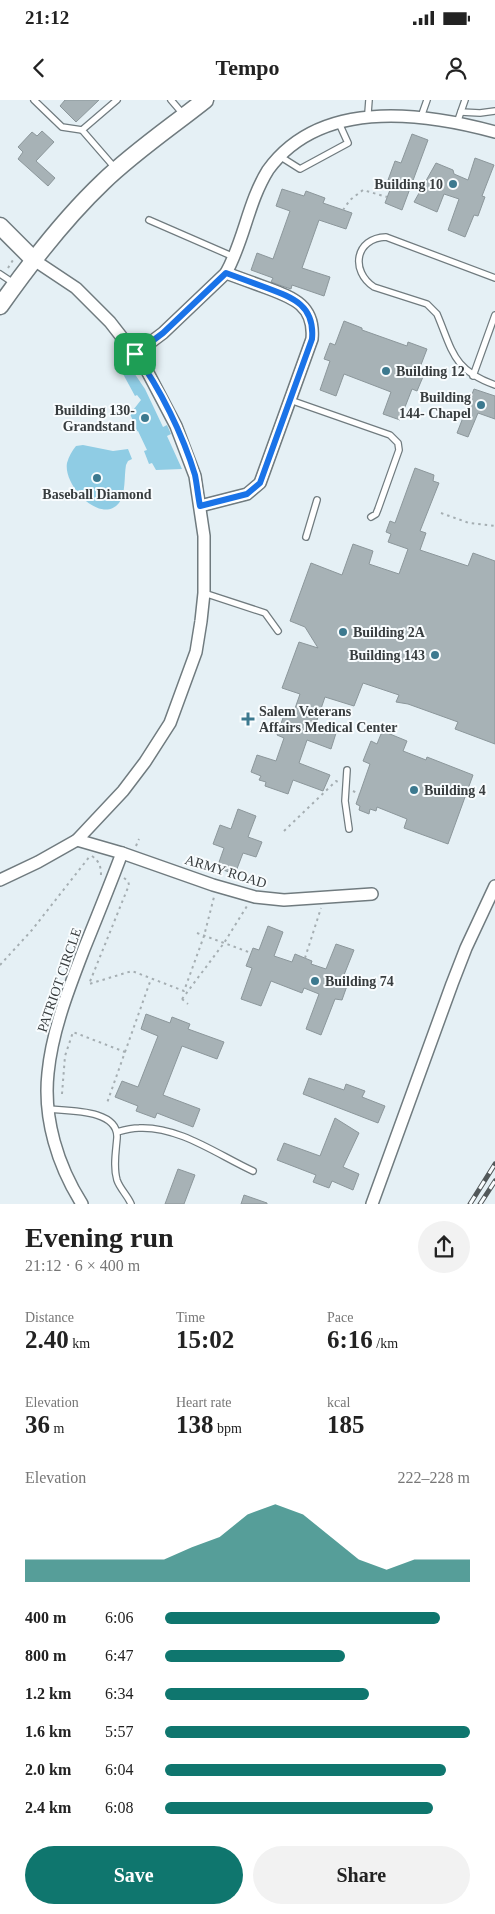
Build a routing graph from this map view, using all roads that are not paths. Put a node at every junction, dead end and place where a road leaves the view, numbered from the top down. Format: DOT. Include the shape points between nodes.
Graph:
graph roads {
  1 [pos="34,100"];
  2 [pos="117,100"];
  3 [pos="171,100"];
  4 [pos="205,100"];
  5 [pos="369,100"];
  6 [pos="427,100"];
  7 [pos="465,100"];
  8 [pos="495,111"];
  9 [pos="368,113"];
  10 [pos="184,116"];
  11 [pos="421,117"];
  12 [pos="337,118"];
  13 [pos="459,118"];
  14 [pos="82,130"];
  15 [pos="495,132"];
  16 [pos="279,156"];
  17 [pos="116,170"];
  18 [pos="149,220"];
  19 [pos="1,230"];
  20 [pos="234,257"];
  21 [pos="34,260"];
  22 [pos="226,273"];
  23 [pos="0,274"];
  24 [pos="495,278"];
  25 [pos="15,284"];
  26 [pos="0,306"];
  27 [pos="495,314"];
  28 [pos="135,354"];
  29 [pos="473,376"];
  30 [pos="495,385"];
  31 [pos="289,400"];
  32 [pos="317,500"];
  33 [pos="200,506"];
  34 [pos="371,517"];
  35 [pos="306,537"];
  36 [pos="204,592"];
  37 [pos="278,631"];
  38 [pos="347,770"];
  39 [pos="349,829"];
  40 [pos="77,840"];
  41 [pos="127,855"];
  42 [pos="0,880"];
  43 [pos="495,886"];
  44 [pos="372,894"];
  45 [pos="495,909"];
  46 [pos="481,917"];
  47 [pos="48,1109"];
  48 [pos="116,1132"];
  49 [pos="253,1172"];
  50 [pos="82,1204"];
  51 [pos="131,1204"];
  52 [pos="372,1204"];
  1 -- 14 [label="lane" via="62,128"];
  2 -- 14 [label="lane"];
  3 -- 10 [label="lane"];
  4 -- 10 [label="main road"];
  5 -- 9 [label="lane"];
  6 -- 11 [label="lane"];
  7 -- 13 [label="lane"];
  8 -- 13 [label="lane"];
  9 -- 11 [label="street"];
  9 -- 12 [label="street"];
  10 -- 17 [label="main road"];
  11 -- 13 [label="street"];
  12 -- 16 [label="street" via="305,133"];
  12 -- 16 [label="lane" via="348,143 300,169"];
  13 -- 15 [label="street"];
  14 -- 17 [label="lane"];
  16 -- 20 [label="street" via="259,186"];
  17 -- 21 [label="main road" via="79,206"];
  18 -- 20 [label="lane"];
  19 -- 21 [label="main road"];
  20 -- 22 [label="street"];
  21 -- 25 [label="main road"];
  21 -- 28 [label="street" via="76,288 110,322"];
  22 -- 28 [label="street" via="163,333"];
  22 -- 31 [label="street" via="295,300 307,312 313,330 312,339"];
  23 -- 25 [label="lane"];
  24 -- 29 [label="lane" via="386,237 371,240 361,250 359,268 367,282 433,309 458,362"];
  25 -- 26 [label="main road"];
  27 -- 29 [label="lane"];
  28 -- 33 [label="street" via="176,426 195,476"];
  29 -- 30 [label="lane"];
  31 -- 33 [label="street" via="262,480 255,490"];
  31 -- 34 [label="lane" via="390,435 398,443 399,450 378,509"];
  32 -- 35 [label="lane"];
  33 -- 36 [label="street" via="204,536"];
  36 -- 37 [label="lane" via="265,613"];
  36 -- 40 [label="street" via="196,652 170,724 123,791"];
  38 -- 39 [label="lane" via="345,801"];
  40 -- 41 [label="street, ARMY ROAD"];
  40 -- 42 [label="street"];
  41 -- 44 [label="street, ARMY ROAD" via="255,897 284,900"];
  41 -- 47 [label="street, PATRIOT CIRCLE" via="77,967 63,1008 48,1072"];
  43 -- 46 [label="street"];
  45 -- 46 [label="street"];
  46 -- 52 [label="street" via="452,984"];
  47 -- 48 [label="lane" via="98,1116 110,1121"];
  47 -- 50 [label="street, PATRIOT CIRCLE" via="56,1150"];
  48 -- 49 [label="lane" via="140,1128 164,1130 209,1147"];
  48 -- 51 [label="lane" via="117,1180"];
}
